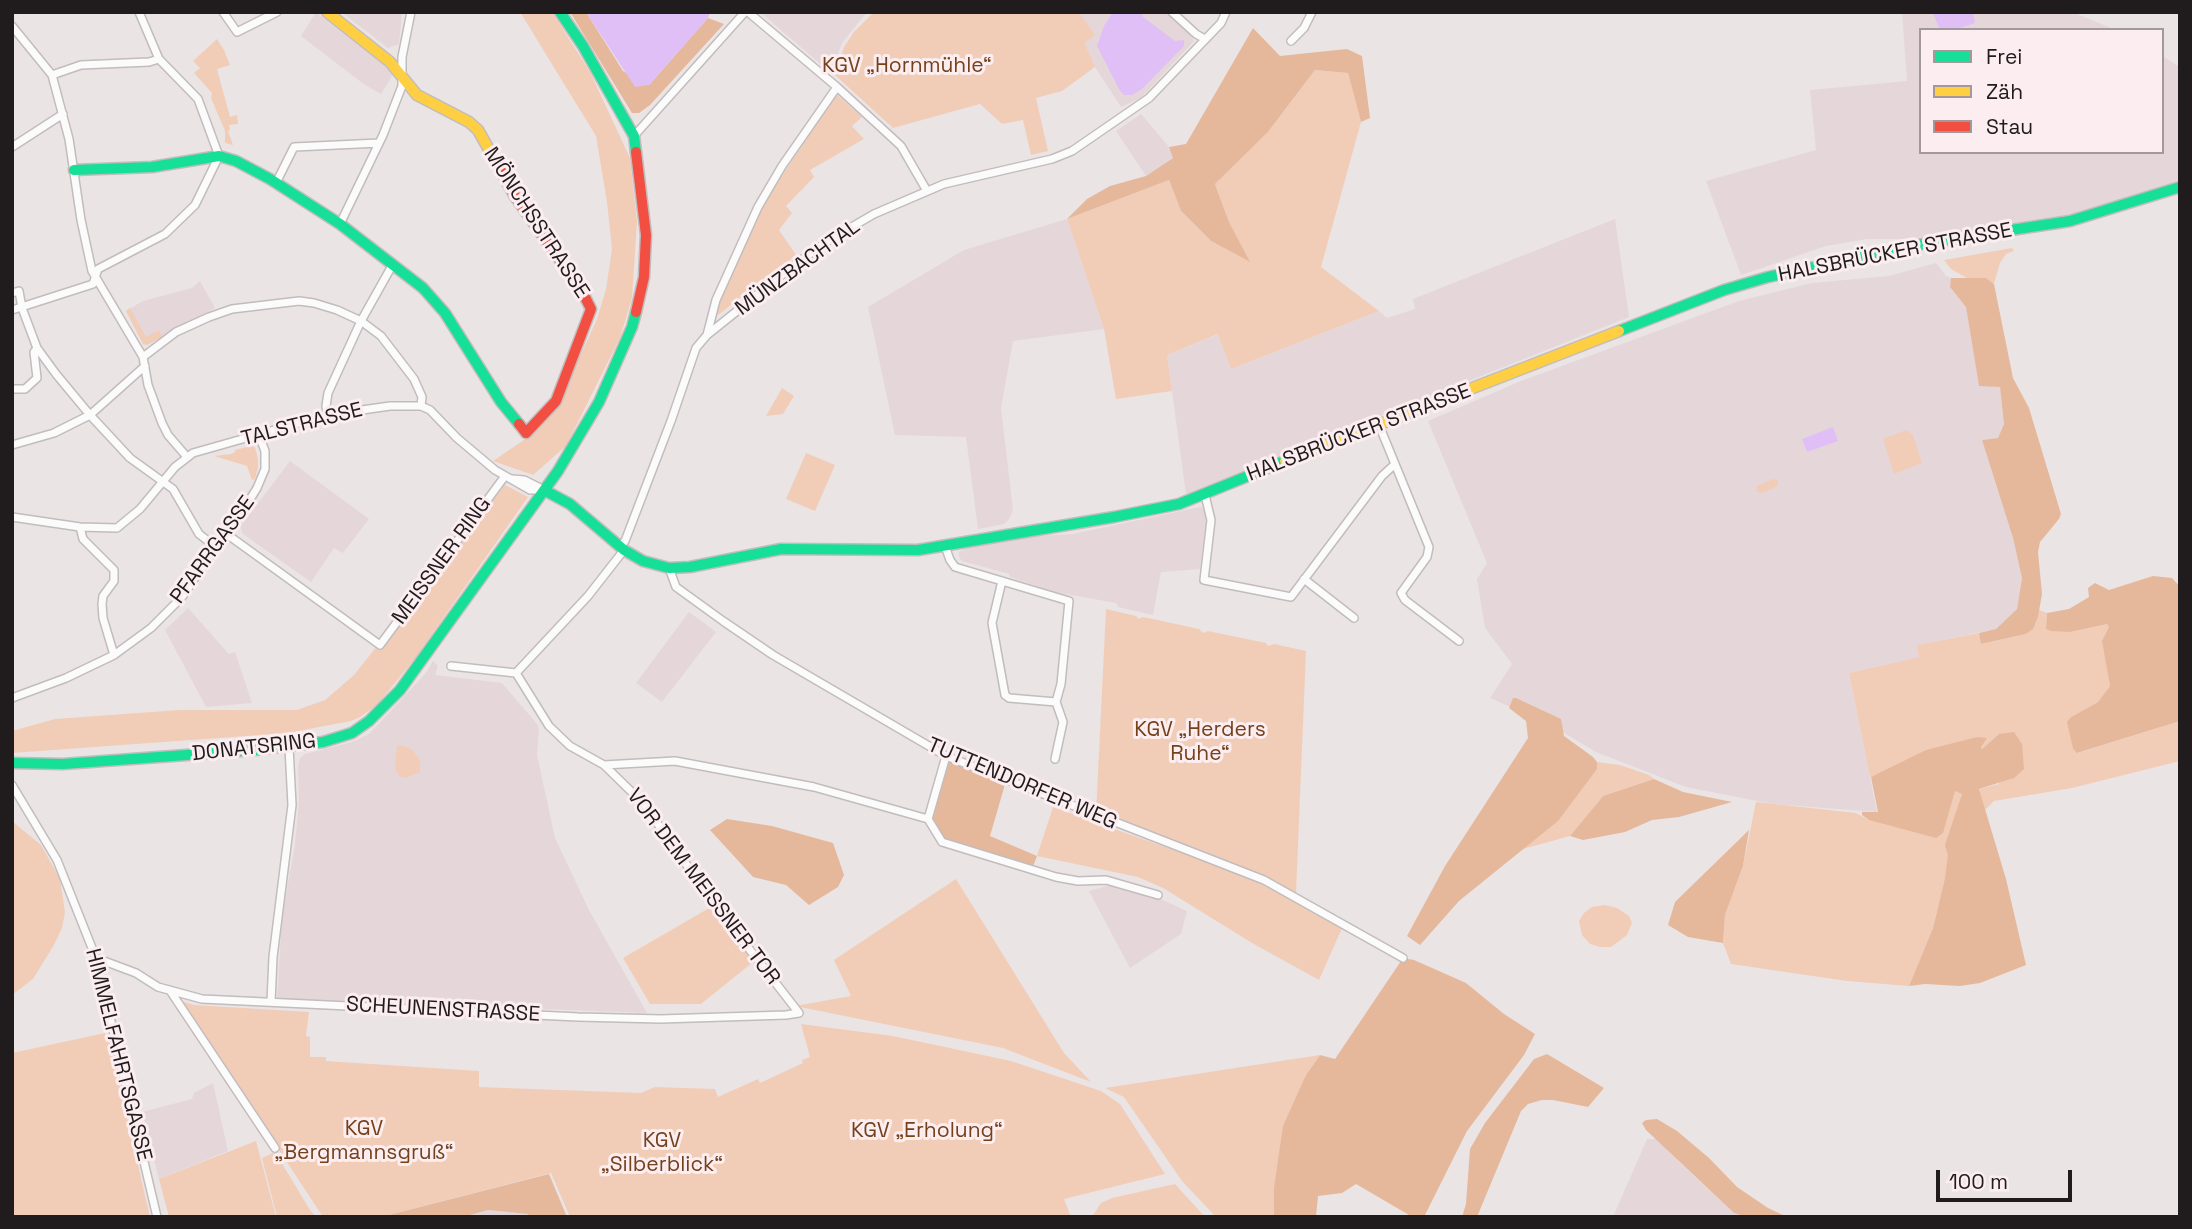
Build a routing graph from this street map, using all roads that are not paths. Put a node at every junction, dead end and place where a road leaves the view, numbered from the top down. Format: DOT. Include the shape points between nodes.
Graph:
graph roads {
  1 [pos="139,12"];
  2 [pos="223,12"];
  3 [pos="277,12"];
  4 [pos="327,12"];
  5 [pos="411,12"];
  6 [pos="560,12"];
  7 [pos="746,12"];
  8 [pos="1172,12"];
  9 [pos="1226,12"];
  10 [pos="1312,12"];
  11 [pos="12,26"];
  12 [pos="1205,39"];
  13 [pos="1290,41"];
  14 [pos="159,59"];
  15 [pos="52,75"];
  16 [pos="403,78"];
  17 [pos="837,87"];
  18 [pos="62,114"];
  19 [pos="635,136"];
  20 [pos="379,144"];
  21 [pos="12,148"];
  22 [pos="219,156"];
  23 [pos="74,170"];
  24 [pos="276,183"];
  25 [pos="2180,187"];
  26 [pos="927,191"];
  27 [pos="340,224"];
  28 [pos="393,264"];
  29 [pos="96,276"];
  30 [pos="12,293"];
  31 [pos="22,308"];
  32 [pos="12,310"];
  33 [pos="361,321"];
  34 [pos="707,335"];
  35 [pos="37,348"];
  36 [pos="143,357"];
  37 [pos="145,366"];
  38 [pos="12,389"];
  39 [pos="421,406"];
  40 [pos="90,415"];
  41 [pos="327,415"];
  42 [pos="1379,425"];
  43 [pos="259,435"];
  44 [pos="12,445"];
  45 [pos="187,457"];
  46 [pos="1394,466"];
  47 [pos="508,478"];
  48 [pos="163,481"];
  49 [pos="544,490"];
  50 [pos="1205,495"];
  51 [pos="12,517"];
  52 [pos="80,527"];
  53 [pos="228,535"];
  54 [pos="946,546"];
  55 [pos="216,547"];
  56 [pos="622,549"];
  57 [pos="668,568"];
  58 [pos="1304,579"];
  59 [pos="1002,581"];
  60 [pos="1354,618"];
  61 [pos="1459,641"];
  62 [pos="114,655"];
  63 [pos="451,666"];
  64 [pos="516,673"];
  65 [pos="12,698"];
  66 [pos="1056,702"];
  67 [pos="289,747"];
  68 [pos="946,756"];
  69 [pos="1055,759"];
  70 [pos="12,763"];
  71 [pos="604,765"];
  72 [pos="12,785"];
  73 [pos="928,819"];
  74 [pos="1158,894"];
  75 [pos="96,958"];
  76 [pos="1404,958"];
  77 [pos="171,992"];
  78 [pos="271,1002"];
  79 [pos="799,1013"];
  80 [pos="275,1147"];
  81 [pos="157,1217"];
  1 -- 14 [label="street"];
  2 -- 3 [label="street" via="237,32"];
  4 -- 16 [label="main road, MÖNCHSSTRASSE" via="390,62"];
  5 -- 16 [label="street" via="402,57"];
  6 -- 19 [label="main road"];
  7 -- 17 [label="street"];
  7 -- 19 [label="street"];
  8 -- 12 [label="street"];
  9 -- 12 [label="street, MÜNZBACHTAL"];
  10 -- 13 [label="street"];
  11 -- 15 [label="street"];
  12 -- 26 [label="street, MÜNZBACHTAL" via="1149,98 1072,151"];
  14 -- 15 [label="street" via="81,65"];
  14 -- 22 [label="street" via="198,99"];
  15 -- 18 [label="street"];
  16 -- 20 [label="street"];
  16 -- 28 [label="main road, MÖNCHSSTRASSE" via="417,95 478,130 514,195 591,309 555,401 526,433 445,313 424,288"];
  17 -- 26 [label="street" via="901,146"];
  17 -- 34 [label="street" via="758,208 716,300"];
  18 -- 21 [label="street"];
  18 -- 23 [label="street"];
  19 -- 49 [label="main road" via="646,235 645,277 632,327 599,402"];
  20 -- 24 [label="street" via="294,147"];
  20 -- 27 [label="street"];
  22 -- 23 [label="main road" via="152,167"];
  22 -- 24 [label="main road"];
  22 -- 29 [label="street" via="184,218 165,234 98,269"];
  23 -- 29 [label="street"];
  24 -- 27 [label="main road"];
  25 -- 42 [label="main road, HALSBRÜCKER STRASSE" via="2070,221 1932,242 1724,290"];
  26 -- 34 [label="street, MÜNZBACHTAL" via="831,239"];
  27 -- 28 [label="main road"];
  28 -- 33 [label="street"];
  29 -- 31 [label="street" via="93,284"];
  29 -- 36 [label="street"];
  30 -- 31 [label="street" via="19,290"];
  31 -- 32 [label="street"];
  31 -- 35 [label="street"];
  33 -- 36 [label="street" via="299,301 232,309 176,332"];
  33 -- 39 [label="street" via="403,362 420,390"];
  33 -- 41 [label="street" via="328,393"];
  34 -- 56 [label="street, MÜNZBACHTAL" via="696,348"];
  35 -- 38 [label="street" via="37,378 25,389"];
  35 -- 40 [label="street"];
  36 -- 37 [label="street"];
  37 -- 40 [label="street"];
  37 -- 45 [label="street" via="162,423"];
  39 -- 41 [label="street, TALSTRASSE"];
  39 -- 47 [label="street"];
  40 -- 44 [label="street" via="54,433"];
  40 -- 48 [label="street" via="130,458"];
  41 -- 43 [label="street, TALSTRASSE"];
  42 -- 46 [label="street"];
  42 -- 50 [label="main road, HALSBRÜCKER STRASSE"];
  43 -- 45 [label="street, TALSTRASSE"];
  43 -- 53 [label="street, PFARRGASSE" via="265,469"];
  45 -- 48 [label="street, TALSTRASSE"];
  46 -- 58 [label="street"];
  46 -- 61 [label="street" via="1429,547 1401,593"];
  47 -- 49 [label="street" via="530,490"];
  47 -- 53 [label="street, MEISSNER RING" via="380,645"];
  48 -- 52 [label="street, TALSTRASSE" via="122,526"];
  48 -- 55 [label="street" via="179,496 199,534"];
  49 -- 56 [label="main road, HALSBRÜCKER STRASSE" via="570,504"];
  49 -- 67 [label="main road, DONATSRING" via="378,714 352,733"];
  50 -- 54 [label="main road, HALSBRÜCKER STRASSE" via="1114,517"];
  50 -- 58 [label="street" via="1211,520 1204,580 1291,597"];
  51 -- 52 [label="street, TALSTRASSE"];
  52 -- 62 [label="street" via="83,539 114,570 114,581 102,604"];
  53 -- 55 [label="street, PFARRGASSE"];
  54 -- 57 [label="main road, HALSBRÜCKER STRASSE" via="908,551 781,549"];
  54 -- 59 [label="street" via="955,568"];
  55 -- 62 [label="street, PFARRGASSE" via="172,608"];
  56 -- 57 [label="main road, HALSBRÜCKER STRASSE"];
  56 -- 64 [label="street, MÜNZBACHTAL" via="588,596"];
  57 -- 68 [label="street, TUTTENDORFER WEG" via="676,587 734,628"];
  58 -- 60 [label="street"];
  59 -- 66 [label="street" via="992,623 1005,695"];
  59 -- 66 [label="street" via="1069,601"];
  62 -- 65 [label="street, PFARRGASSE"];
  63 -- 64 [label="street"];
  64 -- 71 [label="street, VOR DEM MEISSNER TOR" via="549,726 570,746"];
  66 -- 69 [label="street" via="1063,722"];
  67 -- 70 [label="main road, DONATSRING" via="63,764"];
  67 -- 78 [label="street" via="292,805"];
  68 -- 73 [label="street"];
  68 -- 76 [label="street, TUTTENDORFER WEG" via="1264,880"];
  71 -- 73 [label="street" via="698,763 814,787"];
  71 -- 79 [label="street, VOR DEM MEISSNER TOR" via="643,803"];
  72 -- 75 [label="street, HIMMELFAHRTSGASSE" via="57,860"];
  73 -- 74 [label="street" via="942,842 1056,877 1106,880"];
  75 -- 77 [label="street, SCHEUNENSTRASSE"];
  75 -- 81 [label="street, HIMMELFAHRTSGASSE"];
  77 -- 78 [label="street, SCHEUNENSTRASSE" via="202,999"];
  77 -- 80 [label="street"];
  78 -- 79 [label="street, SCHEUNENSTRASSE" via="601,1017"];
}
